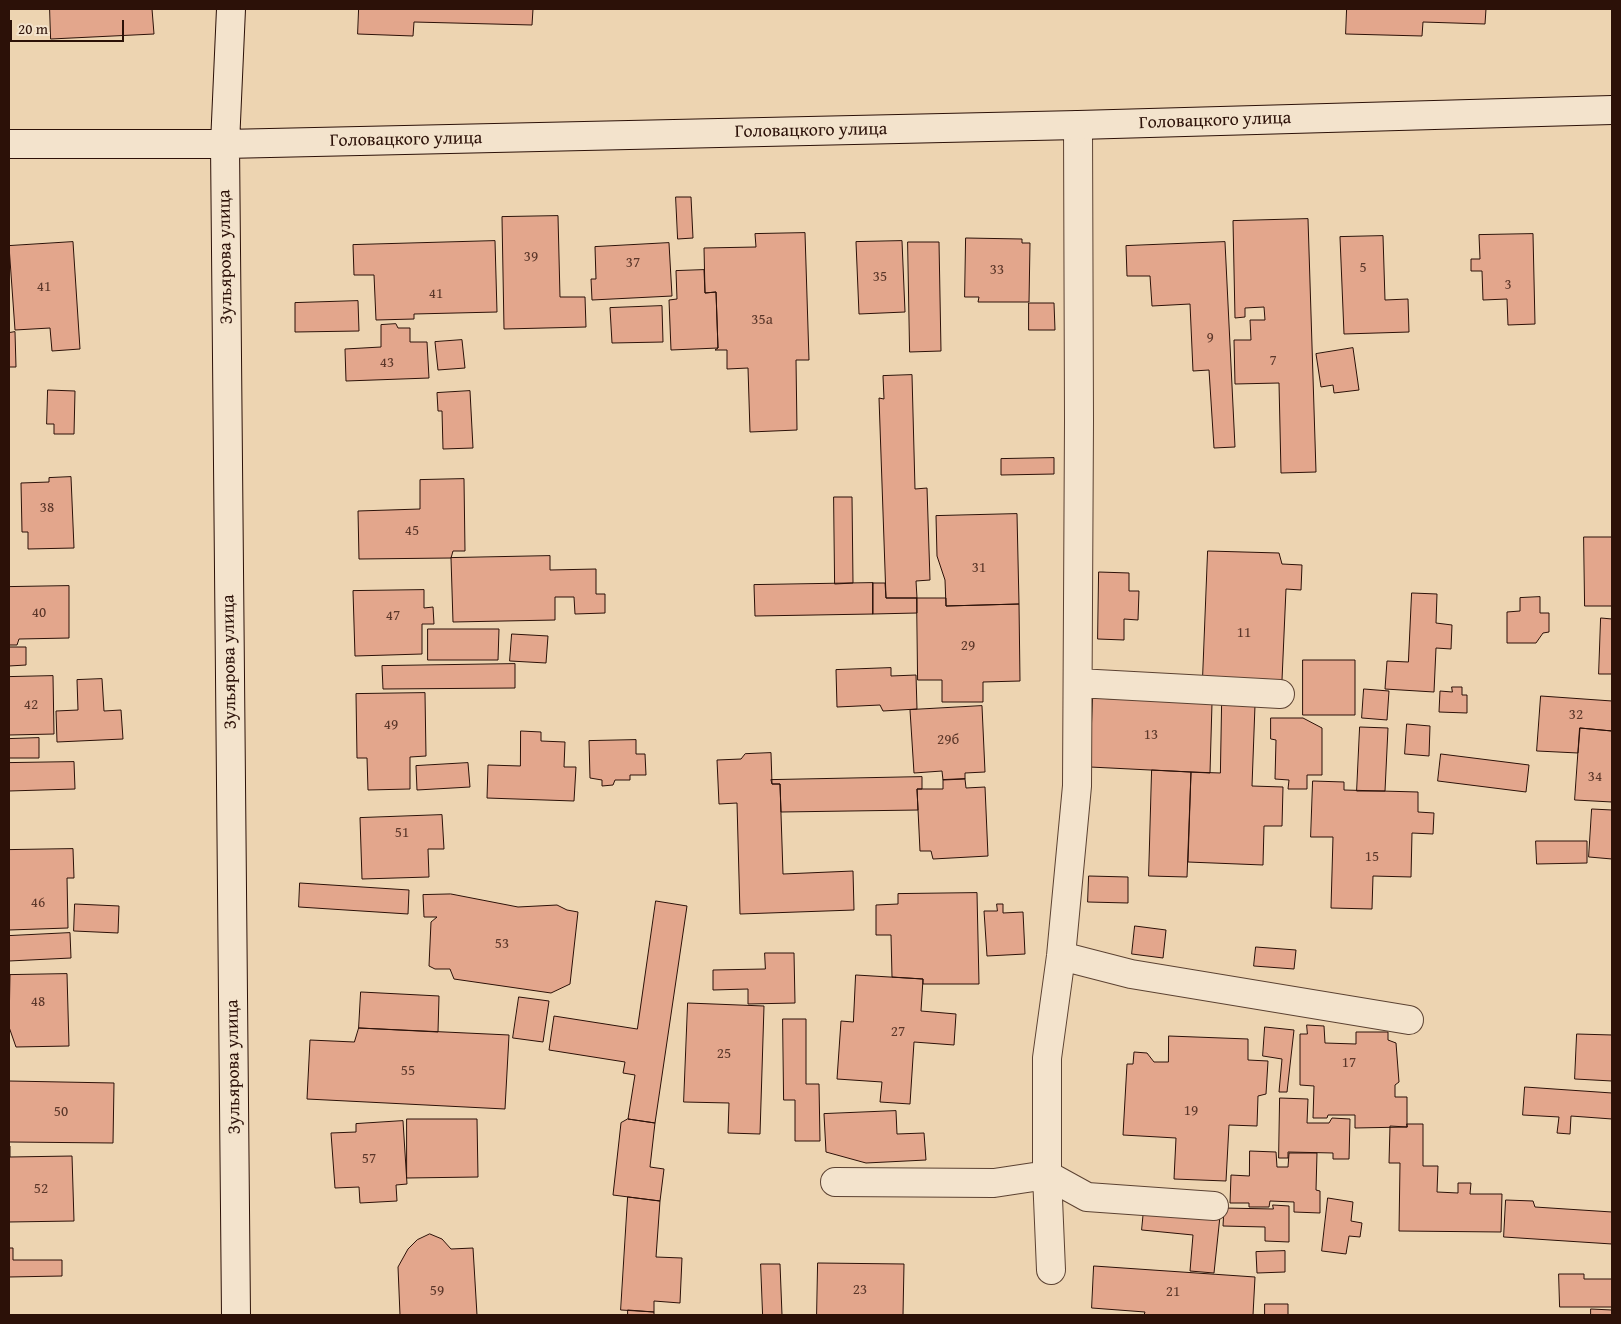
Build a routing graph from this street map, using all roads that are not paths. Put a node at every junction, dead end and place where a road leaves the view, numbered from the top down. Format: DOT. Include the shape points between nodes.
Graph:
graph roads {
  1 [pos="231,9"];
  2 [pos="1612,110"];
  3 [pos="1078,125"];
  4 [pos="9,144"];
  5 [pos="225,144"];
  6 [pos="1078,682"];
  7 [pos="1280,694"];
  8 [pos="1062,956"];
  9 [pos="1409,1020"];
  10 [pos="1047,1175"];
  11 [pos="835,1182"];
  12 [pos="1214,1206"];
  13 [pos="1051,1270"];
  14 [pos="236,1315"];
  1 -- 5 [label="street, Зульярова улица"];
  2 -- 3 [label="street, Головацкого улица"];
  3 -- 5 [label="street, Головацкого улица"];
  3 -- 6 [label="street"];
  4 -- 5 [label="street, Головацкого улица"];
  5 -- 14 [label="street, Зульярова улица"];
  6 -- 7 [label="street"];
  6 -- 8 [label="street" via="1077,786"];
  8 -- 9 [label="street" via="1131,974"];
  8 -- 10 [label="street" via="1047,1058"];
  10 -- 11 [label="street" via="994,1183"];
  10 -- 12 [label="street" via="1087,1197"];
  10 -- 13 [label="street"];
}
